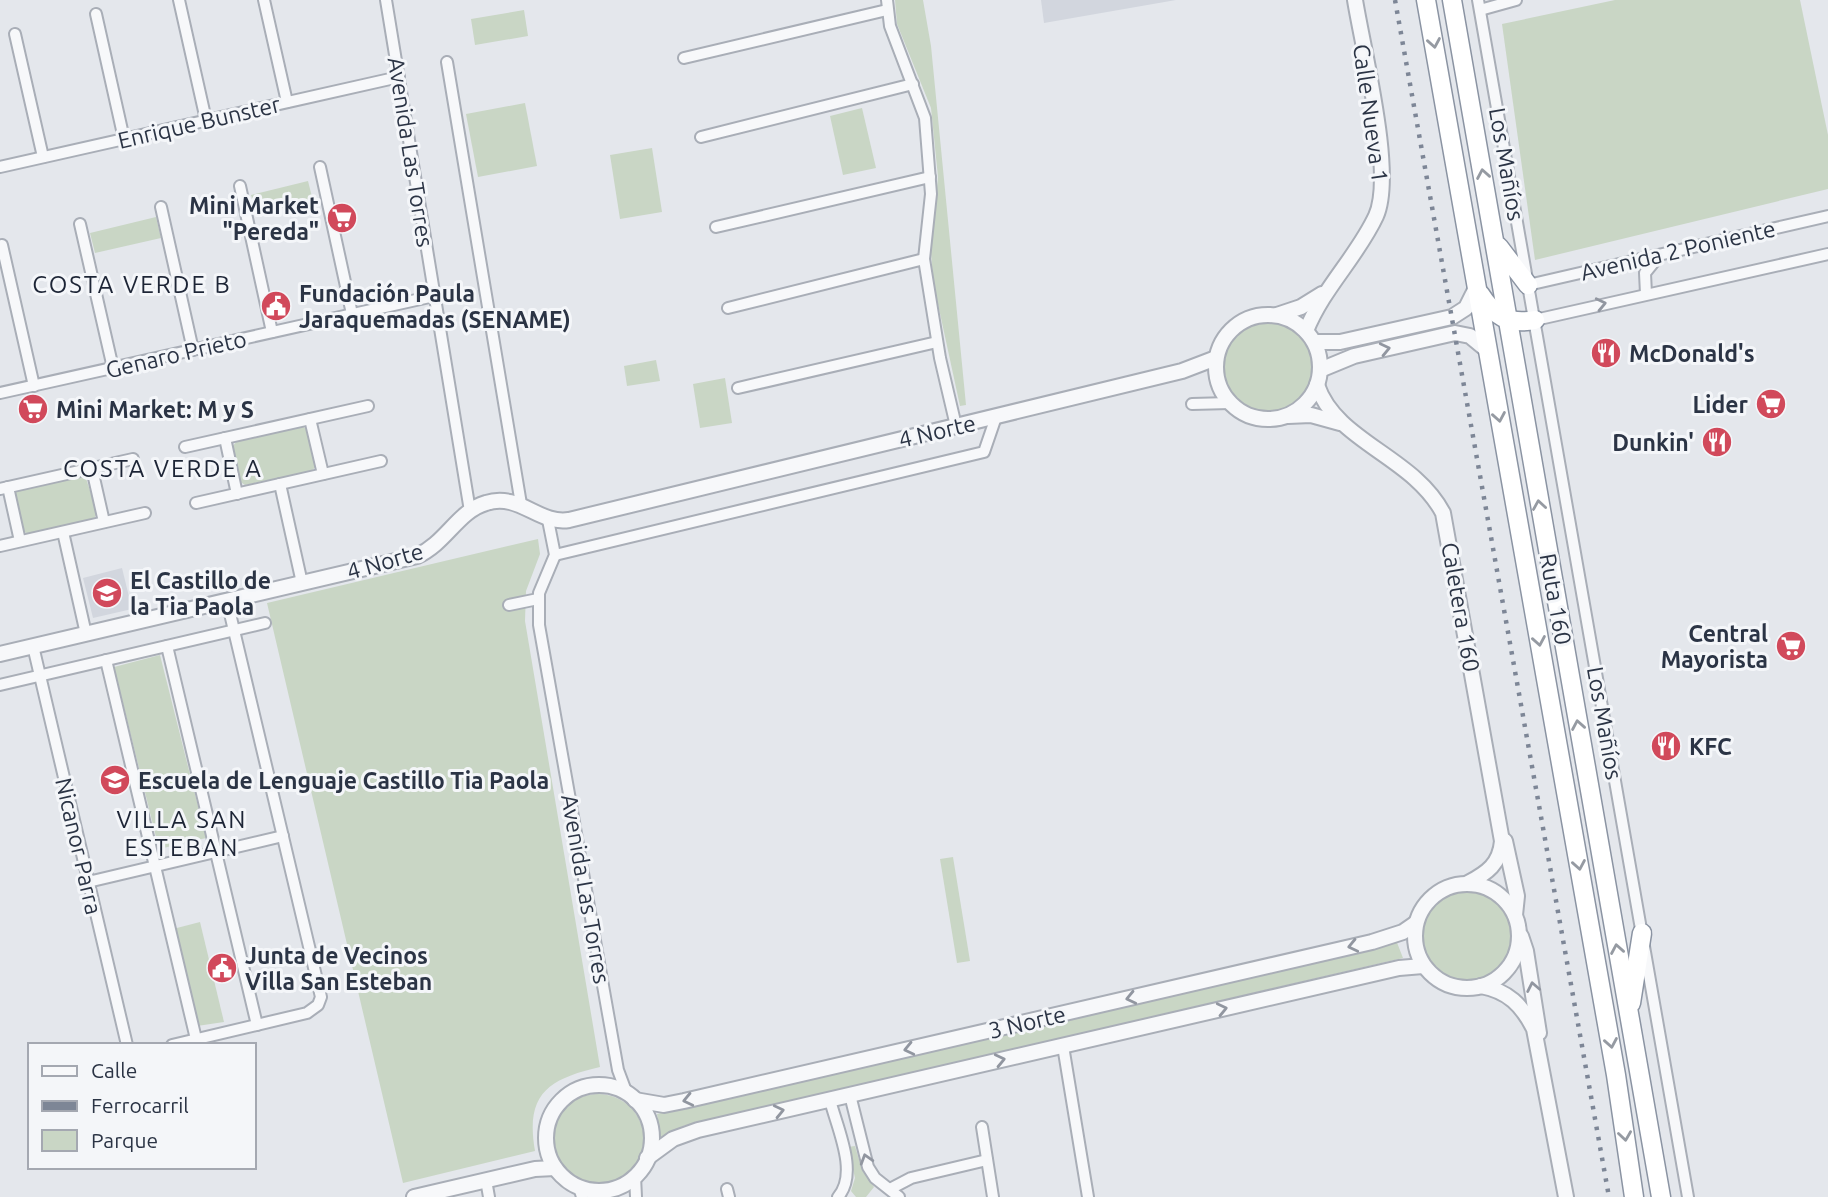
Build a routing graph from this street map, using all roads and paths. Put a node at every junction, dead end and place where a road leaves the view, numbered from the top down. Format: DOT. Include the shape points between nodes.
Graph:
graph roads {
  1 [pos="179,0"];
  2 [pos="264,0"];
  3 [pos="386,0"];
  4 [pos="1354,0"];
  5 [pos="1426,0"];
  6 [pos="1452,0"];
  7 [pos="1516,0"];
  8 [pos="887,5"];
  9 [pos="1479,5"];
  10 [pos="96,14"];
  11 [pos="15,34"];
  12 [pos="684,58"];
  13 [pos="447,62"];
  14 [pos="399,77"];
  15 [pos="914,84"];
  16 [pos="287,102"];
  17 [pos="206,120"];
  18 [pos="701,137"];
  19 [pos="124,139"];
  20 [pos="43,157"];
  21 [pos="0,167"];
  22 [pos="320,167"];
  23 [pos="930,177"];
  24 [pos="240,186"];
  25 [pos="161,207"];
  26 [pos="1828,216"];
  27 [pos="80,224"];
  28 [pos="716,227"];
  29 [pos="1495,241"];
  30 [pos="2,246"];
  31 [pos="1828,254"];
  32 [pos="1660,255"];
  33 [pos="924,259"];
  34 [pos="1528,285"];
  35 [pos="1476,288"];
  36 [pos="1324,293"];
  37 [pos="1646,294"];
  38 [pos="434,296"];
  39 [pos="728,308"];
  40 [pos="352,314"];
  41 [pos="1276,315"];
  42 [pos="1535,320"];
  43 [pos="1509,321"];
  44 [pos="272,332"];
  45 [pos="1310,337"];
  46 [pos="937,342"];
  47 [pos="193,350"];
  48 [pos="1487,350"];
  49 [pos="1216,358"];
  50 [pos="113,368"];
  51 [pos="1319,378"];
  52 [pos="34,386"];
  53 [pos="738,388"];
  54 [pos="0,393"];
  55 [pos="1230,403"];
  56 [pos="1192,404"];
  57 [pos="368,406"];
  58 [pos="1284,416"];
  59 [pos="996,417"];
  60 [pos="310,419"];
  61 [pos="1345,425"];
  62 [pos="956,426"];
  63 [pos="225,438"];
  64 [pos="185,447"];
  65 [pos="133,459"];
  66 [pos="381,461"];
  67 [pos="92,469"];
  68 [pos="323,474"];
  69 [pos="280,484"];
  70 [pos="4,488"];
  71 [pos="237,494"];
  72 [pos="196,503"];
  73 [pos="521,504"];
  74 [pos="470,510"];
  75 [pos="145,513"];
  76 [pos="548,520"];
  77 [pos="104,522"];
  78 [pos="62,532"];
  79 [pos="20,541"];
  80 [pos="0,546"];
  81 [pos="555,555"];
  82 [pos="302,583"];
  83 [pos="538,599"];
  84 [pos="227,601"];
  85 [pos="509,605"];
  86 [pos="265,623"];
  87 [pos="234,630"];
  88 [pos="86,634"];
  89 [pos="33,646"];
  90 [pos="167,646"];
  91 [pos="0,654"];
  92 [pos="106,660"];
  93 [pos="40,676"];
  94 [pos="0,685"];
  95 [pos="1501,834"];
  96 [pos="283,836"];
  97 [pos="216,852"];
  98 [pos="155,866"];
  99 [pos="88,882"];
  100 [pos="1468,883"];
  101 [pos="1515,915"];
  102 [pos="1416,923"];
  103 [pos="1519,933"];
  104 [pos="1642,933"];
  105 [pos="1423,966"];
  106 [pos="1481,986"];
  107 [pos="1629,1017"];
  108 [pos="257,1025"];
  109 [pos="195,1039"];
  110 [pos="1539,1041"];
  111 [pos="127,1043"];
  112 [pos="180,1043"];
  113 [pos="1063,1046"];
  114 [pos="850,1095"];
  115 [pos="631,1097"];
  116 [pos="830,1100"];
  117 [pos="982,1127"];
  118 [pos="647,1158"];
  119 [pos="987,1160"];
  120 [pos="555,1168"];
  121 [pos="635,1176"];
  122 [pos="486,1180"];
  123 [pos="890,1189"];
  124 [pos="580,1192"];
  125 [pos="414,1197"];
  126 [pos="489,1197"];
  127 [pos="636,1197"];
  128 [pos="838,1197"];
  129 [pos="899,1197"];
  130 [pos="993,1197"];
  131 [pos="1088,1197"];
  132 [pos="1566,1197"];
  133 [pos="1634,1197"];
  134 [pos="1661,1197"];
  135 [pos="1689,1197"];
  1 -- 17 [label="street"];
  2 -- 16 [label="street"];
  3 -- 14 [label="street, Avenida Las Torres"];
  4 -- 36 [label="street, Calle Nueva 1" via="1382,159 1383,192 1369,229"];
  5 -- 35 [label="highway, Ruta 160, one-way"];
  29 -- 6 [label="highway, Ruta 160, one-way"];
  7 -- 9 [label="street"];
  8 -- 12 [label="street"];
  8 -- 15 [label="street" via="894,37"];
  9 -- 34 [label="street, Los Mañíos"];
  10 -- 19 [label="street"];
  11 -- 20 [label="street"];
  13 -- 73 [label="street"];
  14 -- 16 [label="street, Enrique Bunster"];
  14 -- 38 [label="street, Avenida Las Torres"];
  15 -- 18 [label="street"];
  15 -- 23 [label="street" via="925,118"];
  16 -- 17 [label="street, Enrique Bunster"];
  17 -- 19 [label="street, Enrique Bunster"];
  19 -- 20 [label="street, Enrique Bunster"];
  20 -- 21 [label="street, Enrique Bunster"];
  22 -- 40 [label="street"];
  23 -- 28 [label="street"];
  23 -- 33 [label="street"];
  24 -- 44 [label="street"];
  25 -- 47 [label="street"];
  26 -- 32 [label="street, Avenida 2 Poniente"];
  27 -- 50 [label="street"];
  29 -- 34 [label="highway"];
  29 -- 43 [label="highway, Ruta 160"];
  30 -- 52 [label="street"];
  31 -- 37 [label="street, Avenida 2 Poniente"];
  32 -- 34 [label="street, Avenida 2 Poniente"];
  32 -- 37 [label="street" via="1645,273"];
  33 -- 39 [label="street"];
  33 -- 46 [label="street"];
  34 -- 42 [label="street, Los Mañíos"];
  35 -- 43 [label="highway" via="1493,313"];
  35 -- 45 [label="street" via="1466,308 1452,317 1340,342"];
  35 -- 48 [label="highway, Ruta 160"];
  36 -- 41 [label="street, Calle Nueva 1"];
  36 -- 45 [label="street, Calle Nueva 1"];
  42 -- 37 [label="street, Avenida 2 Poniente, one-way"];
  38 -- 40 [label="street, Genaro Prieto"];
  38 -- 74 [label="street, Avenida Las Torres"];
  40 -- 44 [label="street, Genaro Prieto"];
  41 -- 45 [label="street" via="1293,320"];
  41 -- 49 [label="street" via="1256,316 1237,324"];
  42 -- 43 [label="highway"];
  42 -- 104 [label="street, Los Mañíos"];
  107 -- 43 [label="highway, Ruta 160, one-way"];
  44 -- 47 [label="street, Genaro Prieto"];
  45 -- 51 [label="street"];
  46 -- 53 [label="street"];
  46 -- 62 [label="street"];
  47 -- 50 [label="street, Genaro Prieto"];
  51 -- 48 [label="street, one-way" via="1354,356 1455,333 1470,337"];
  48 -- 133 [label="highway, Ruta 160, one-way" via="1612,1049"];
  49 -- 55 [label="street" via="1218,382"];
  49 -- 59 [label="street, 4 Norte" via="1182,371"];
  50 -- 52 [label="street, Genaro Prieto"];
  51 -- 58 [label="street" via="1301,408"];
  51 -- 61 [label="street, Caletera 160" via="1324,402"];
  52 -- 54 [label="street, Genaro Prieto"];
  55 -- 56 [label="street"];
  55 -- 58 [label="street" via="1255,417"];
  57 -- 60 [label="street"];
  58 -- 61 [label="street, Caletera 160" via="1311,415"];
  59 -- 62 [label="street, 4 Norte"];
  59 -- 81 [label="street, 4 Norte" via="984,453"];
  60 -- 63 [label="street"];
  60 -- 68 [label="street"];
  61 -- 95 [label="street, Caletera 160" via="1413,473 1432,492 1443,513"];
  62 -- 76 [label="street, 4 Norte" via="569,520"];
  63 -- 64 [label="street"];
  63 -- 71 [label="street"];
  65 -- 67 [label="street"];
  66 -- 68 [label="street"];
  67 -- 70 [label="street"];
  67 -- 77 [label="street"];
  68 -- 69 [label="street"];
  69 -- 71 [label="street"];
  69 -- 82 [label="street"];
  70 -- 79 [label="street"];
  71 -- 72 [label="street"];
  73 -- 74 [label="street" via="494,501"];
  73 -- 76 [label="street"];
  74 -- 82 [label="street, 4 Norte" via="438,545 417,556"];
  75 -- 77 [label="street"];
  76 -- 81 [label="street"];
  77 -- 78 [label="street"];
  78 -- 79 [label="street"];
  78 -- 88 [label="street"];
  79 -- 80 [label="street"];
  81 -- 83 [label="street, Avenida Las Torres"];
  82 -- 84 [label="street, 4 Norte"];
  83 -- 85 [label="street"];
  83 -- 115 [label="street, Avenida Las Torres" via="618,1070"];
  84 -- 87 [label="street"];
  84 -- 88 [label="street, 4 Norte"];
  86 -- 87 [label="street"];
  87 -- 90 [label="street"];
  87 -- 96 [label="street"];
  88 -- 89 [label="street, 4 Norte"];
  89 -- 91 [label="street, 4 Norte"];
  89 -- 93 [label="street, Nicanor Parra"];
  90 -- 92 [label="street"];
  90 -- 97 [label="street"];
  92 -- 93 [label="street"];
  92 -- 98 [label="street"];
  93 -- 94 [label="street"];
  93 -- 99 [label="street, Nicanor Parra"];
  95 -- 100 [label="street, Caletera 160" via="1495,863"];
  95 -- 101 [label="street, Caletera 160" via="1517,896"];
  96 -- 97 [label="street"];
  96 -- 108 [label="street" via="321,996 311,1012"];
  97 -- 98 [label="street"];
  97 -- 108 [label="street"];
  98 -- 99 [label="street"];
  98 -- 109 [label="street"];
  99 -- 111 [label="street, Nicanor Parra"];
  100 -- 101 [label="street" via="1496,892"];
  100 -- 102 [label="street" via="1435,894"];
  101 -- 103 [label="street"];
  102 -- 105 [label="street" via="1415,945"];
  102 -- 115 [label="street, 3 Norte, one-way" via="1372,942 684,1101 664,1105"];
  103 -- 106 [label="street" via="1509,967"];
  110 -- 103 [label="street, one-way" via="1526,951"];
  104 -- 107 [label="highway"];
  104 -- 135 [label="street, Los Mañíos"];
  105 -- 106 [label="street" via="1449,985"];
  113 -- 105 [label="street, 3 Norte, one-way"];
  106 -- 110 [label="street" via="1517,1002"];
  107 -- 134 [label="highway, Ruta 160"];
  108 -- 109 [label="street"];
  109 -- 112 [label="street"];
  110 -- 132 [label="street"];
  114 -- 113 [label="street, 3 Norte, one-way"];
  113 -- 131 [label="street"];
  114 -- 116 [label="street, 3 Norte"];
  123 -- 114 [label="street, one-way" via="868,1167"];
  115 -- 118 [label="street" via="646,1115 651,1132"];
  115 -- 120 [label="street" via="615,1088 591,1086 560,1102 546,1135"];
  118 -- 116 [label="street, 3 Norte, one-way" via="685,1133"];
  116 -- 128 [label="street" via="848,1173 847,1186"];
  117 -- 119 [label="street"];
  118 -- 121 [label="street"];
  119 -- 123 [label="street" via="911,1178"];
  119 -- 130 [label="street"];
  120 -- 122 [label="street"];
  120 -- 124 [label="street"];
  121 -- 124 [label="street" via="608,1190"];
  121 -- 127 [label="street"];
  122 -- 125 [label="street"];
  122 -- 126 [label="street"];
  123 -- 129 [label="street"];
}
